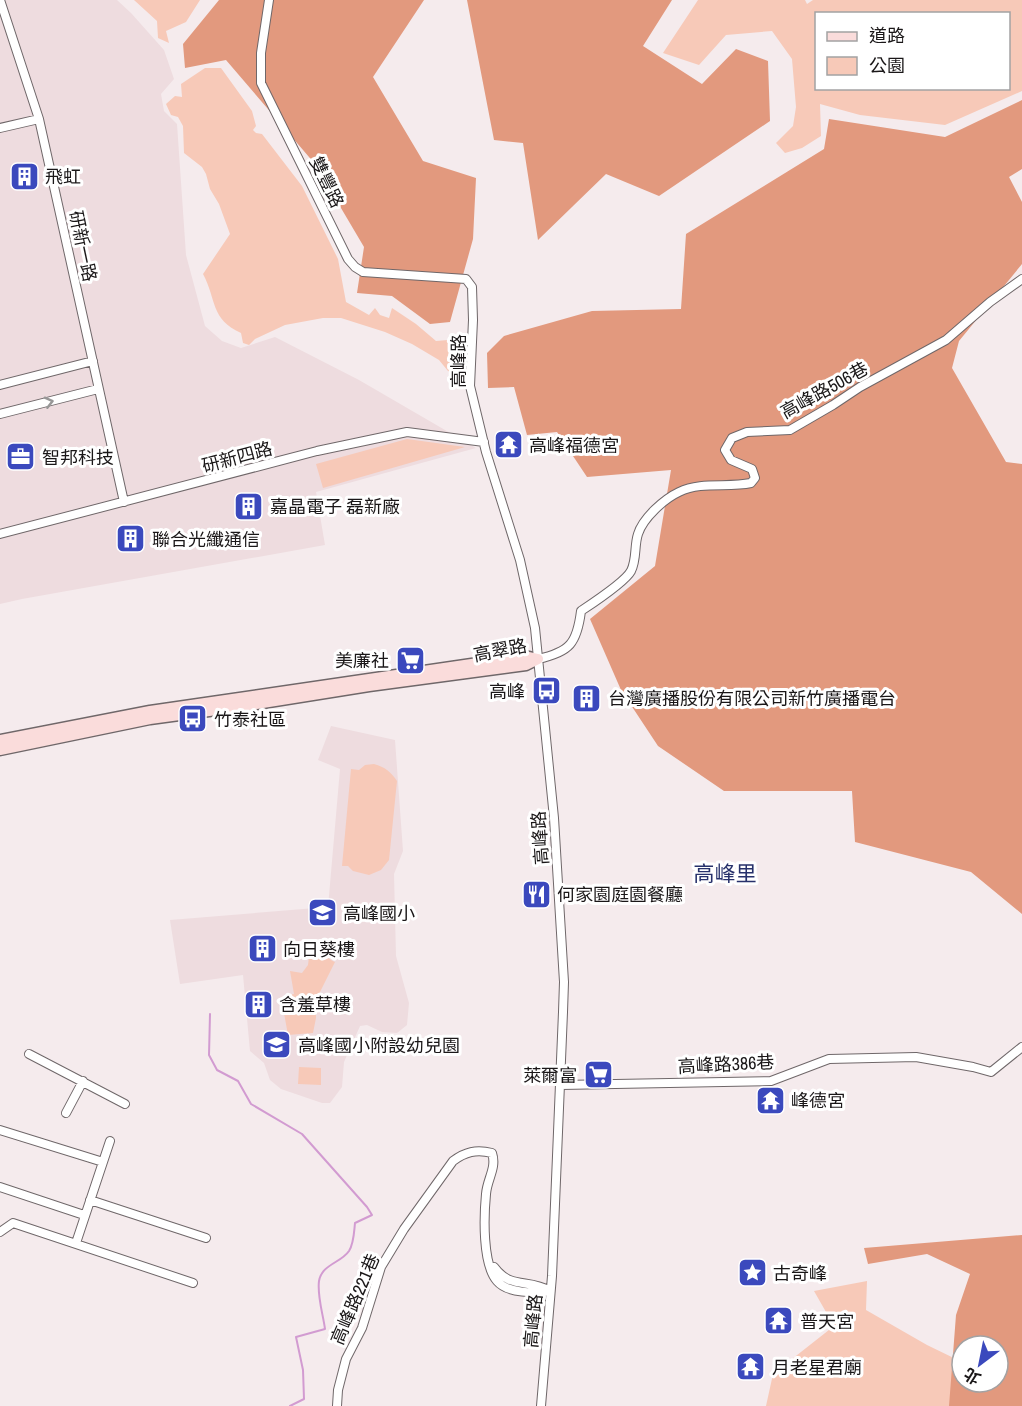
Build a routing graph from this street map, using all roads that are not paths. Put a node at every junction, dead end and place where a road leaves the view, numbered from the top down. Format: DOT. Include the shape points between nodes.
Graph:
graph roads {
  1 [pos="0,0"];
  2 [pos="269,0"];
  3 [pos="39,118"];
  4 [pos="0,128"];
  5 [pos="466,279"];
  6 [pos="1022,279"];
  7 [pos="93,361"];
  8 [pos="0,385"];
  9 [pos="98,390"];
  10 [pos="0,414"];
  11 [pos="484,442"];
  12 [pos="124,502"];
  13 [pos="0,534"];
  14 [pos="538,659"];
  15 [pos="0,740"];
  16 [pos="0,750"];
  17 [pos="1022,1047"];
  18 [pos="29,1054"];
  19 [pos="83,1081"];
  20 [pos="561,1085"];
  21 [pos="125,1104"];
  22 [pos="66,1113"];
  23 [pos="0,1130"];
  24 [pos="110,1141"];
  25 [pos="103,1162"];
  26 [pos="0,1187"];
  27 [pos="90,1200"];
  28 [pos="84,1215"];
  29 [pos="0,1232"];
  30 [pos="206,1238"];
  31 [pos="76,1243"];
  32 [pos="193,1283"];
  33 [pos="550,1291"];
  34 [pos="337,1406"];
  35 [pos="541,1406"];
  1 -- 3 [label="street, 研新一路"];
  2 -- 5 [label="street, 雙豐路" via="261,83 348,259 370,273"];
  3 -- 4 [label="street"];
  3 -- 7 [label="street, 研新一路"];
  5 -- 11 [label="street, 高峰路" via="472,287 470,386"];
  6 -- 14 [label="street, 高峰路506巷" via="946,340 790,429 747,432 732,438 725,450 731,460 752,469 755,478 751,483 711,484 679,492 667,500 638,534 630,573 581,611 579,632 568,647 557,655"];
  7 -- 8 [label="street"];
  7 -- 9 [label="street, 研新一路"];
  10 -- 9 [label="street, one-way"];
  9 -- 12 [label="street, 研新一路"];
  11 -- 12 [label="street, 研新四路" via="407,432 317,451"];
  11 -- 14 [label="street, 高峰路" via="520,560"];
  12 -- 13 [label="street, 研新四路"];
  14 -- 15 [label="street, 高翠路" via="525,656 367,678 150,711"];
  14 -- 16 [label="street, 高翠路" via="526,665 150,719"];
  14 -- 20 [label="street, 高峰路" via="561,926"];
  17 -- 20 [label="street, 高峰路386巷" via="992,1072 916,1057 829,1059 771,1081"];
  18 -- 19 [label="street"];
  19 -- 21 [label="street"];
  19 -- 22 [label="street"];
  20 -- 33 [label="street, 高峰路"];
  23 -- 25 [label="street"];
  24 -- 25 [label="street"];
  25 -- 27 [label="street"];
  26 -- 28 [label="street"];
  27 -- 28 [label="street"];
  27 -- 30 [label="street"];
  28 -- 31 [label="street"];
  29 -- 31 [label="street" via="13,1223"];
  31 -- 32 [label="street"];
  33 -- 34 [label="street, 高峰路221巷" via="540,1285 508,1281 488,1258 484,1236 486,1191 495,1162 492,1154 484,1151 461,1154 404,1229 381,1268 362,1328 346,1359"];
  33 -- 35 [label="street, 高峰路"];
}
